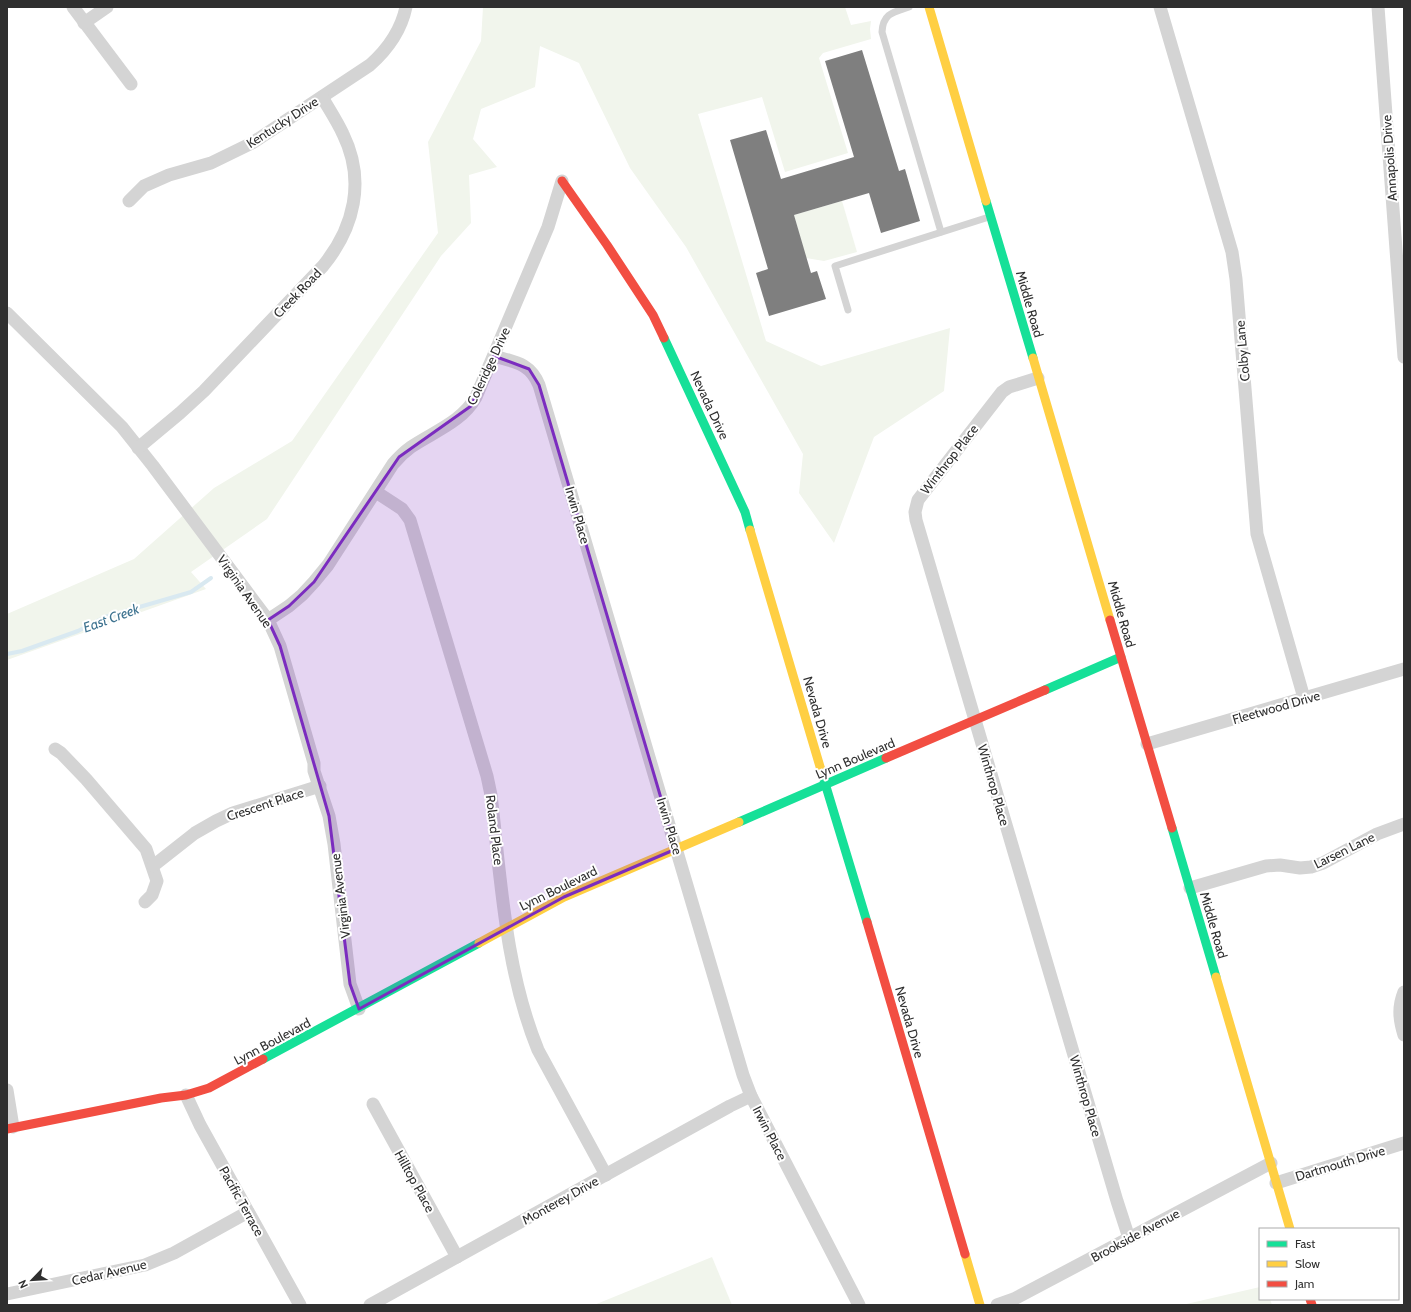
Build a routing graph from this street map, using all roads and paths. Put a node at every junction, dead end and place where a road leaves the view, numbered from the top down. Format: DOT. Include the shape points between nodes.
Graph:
graph roads {
  1 [pos="73,7"];
  2 [pos="107,7"];
  3 [pos="406,7"];
  4 [pos="909,7"];
  5 [pos="929,7"];
  6 [pos="1160,7"];
  7 [pos="1378,7"];
  8 [pos="84,23"];
  9 [pos="131,84"];
  10 [pos="322,97"];
  11 [pos="562,182"];
  12 [pos="129,201"];
  13 [pos="991,217"];
  14 [pos="941,232"];
  15 [pos="848,310"];
  16 [pos="7,313"];
  17 [pos="494,356"];
  18 [pos="1404,357"];
  19 [pos="1038,378"];
  20 [pos="138,448"];
  21 [pos="376,492"];
  22 [pos="268,620"];
  23 [pos="1121,657"];
  24 [pos="1404,669"];
  25 [pos="1304,698"];
  26 [pos="975,720"];
  27 [pos="1147,744"];
  28 [pos="55,749"];
  29 [pos="826,785"];
  30 [pos="320,786"];
  31 [pos="1404,824"];
  32 [pos="676,849"];
  33 [pos="153,866"];
  34 [pos="1190,888"];
  35 [pos="145,902"];
  36 [pos="506,928"];
  37 [pos="1404,992"];
  38 [pos="359,1008"];
  39 [pos="1404,1035"];
  40 [pos="7,1090"];
  41 [pos="186,1095"];
  42 [pos="751,1096"];
  43 [pos="373,1104"];
  44 [pos="10,1128"];
  45 [pos="1404,1143"];
  46 [pos="1271,1163"];
  47 [pos="606,1175"];
  48 [pos="1276,1182"];
  49 [pos="248,1212"];
  50 [pos="1290,1228"];
  51 [pos="1129,1238"];
  52 [pos="457,1257"];
  53 [pos="7,1294"];
  54 [pos="300,1305"];
  55 [pos="370,1305"];
  56 [pos="859,1305"];
  57 [pos="980,1305"];
  58 [pos="997,1305"];
  1 -- 8 [label="street"];
  2 -- 8 [label="street"];
  3 -- 10 [label="street, Kentucky Drive" via="396,36 381,55"];
  4 -- 14 [label="lane" via="891,13 882,27 882,32"];
  5 -- 13 [label="street, Middle Road"];
  6 -- 25 [label="street, Colby Lane" via="1232,252 1257,534"];
  7 -- 18 [label="street, Annapolis Drive"];
  8 -- 9 [label="street"];
  10 -- 12 [label="street, Kentucky Drive" via="252,143 211,163 169,175 144,186"];
  10 -- 20 [label="street, Creek Road" via="343,134 354,168 354,203 342,239 323,266 204,391"];
  11 -- 17 [label="street, Coleridge Drive" via="548,227"];
  11 -- 29 [label="street, Nevada Drive" via="653,315 744,512"];
  13 -- 14 [label="lane"];
  13 -- 19 [label="street, Middle Road"];
  14 -- 15 [label="lane" via="835,266"];
  16 -- 20 [label="street, Virginia Avenue" via="111,416"];
  17 -- 21 [label="street, Coleridge Drive" via="471,406 461,416 399,457"];
  17 -- 32 [label="street, Irwin Place" via="517,362 529,369 539,385"];
  19 -- 23 [label="street, Middle Road"];
  19 -- 26 [label="street, Winthrop Place" via="1002,392 929,484 918,500 915,512"];
  20 -- 22 [label="street, Virginia Avenue"];
  21 -- 22 [label="street, Coleridge Drive" via="314,582 289,606"];
  21 -- 36 [label="street, Roland Place" via="402,508 409,516 487,776"];
  22 -- 30 [label="street, Virginia Avenue" via="280,646"];
  23 -- 26 [label="street, Lynn Boulevard"];
  23 -- 27 [label="street, Middle Road"];
  24 -- 25 [label="street, Fleetwood Drive"];
  25 -- 27 [label="street, Fleetwood Drive"];
  26 -- 29 [label="street, Lynn Boulevard"];
  26 -- 51 [label="street, Winthrop Place"];
  27 -- 34 [label="street, Middle Road"];
  28 -- 33 [label="street" via="86,779 146,849"];
  29 -- 32 [label="street, Lynn Boulevard"];
  29 -- 57 [label="street, Nevada Drive"];
  30 -- 33 [label="street, Crescent Place" via="233,813 216,821 195,833"];
  30 -- 38 [label="street, Virginia Avenue" via="334,844 350,984"];
  31 -- 34 [label="street, Larsen Lane" via="1377,834 1317,865 1300,868 1266,866"];
  32 -- 36 [label="street, Lynn Boulevard" via="564,897"];
  32 -- 42 [label="street, Irwin Place"];
  33 -- 35 [label="street" via="157,881 152,895"];
  34 -- 46 [label="street, Middle Road"];
  36 -- 38 [label="street, Lynn Boulevard"];
  36 -- 47 [label="street, Roland Place" via="511,960 530,1032"];
  37 -- 39 [label="street" via="1399,1016"];
  38 -- 41 [label="street, Lynn Boulevard" via="223,1081"];
  40 -- 44 [label="street"];
  41 -- 44 [label="street, Lynn Boulevard"];
  41 -- 49 [label="street, Pacific Terrace"];
  42 -- 47 [label="street, Monterey Drive"];
  42 -- 56 [label="street, Irwin Place"];
  43 -- 52 [label="street, Hilltop Place"];
  45 -- 48 [label="street, Dartmouth Drive"];
  46 -- 48 [label="street, Middle Road"];
  46 -- 51 [label="street, Brookside Avenue"];
  47 -- 52 [label="street, Monterey Drive"];
  48 -- 50 [label="street, Middle Road"];
  49 -- 53 [label="street, Cedar Avenue" via="174,1253 145,1265"];
  49 -- 54 [label="street, Pacific Terrace"];
  51 -- 58 [label="street, Brookside Avenue" via="1014,1299"];
  52 -- 55 [label="street, Monterey Drive"];
}
